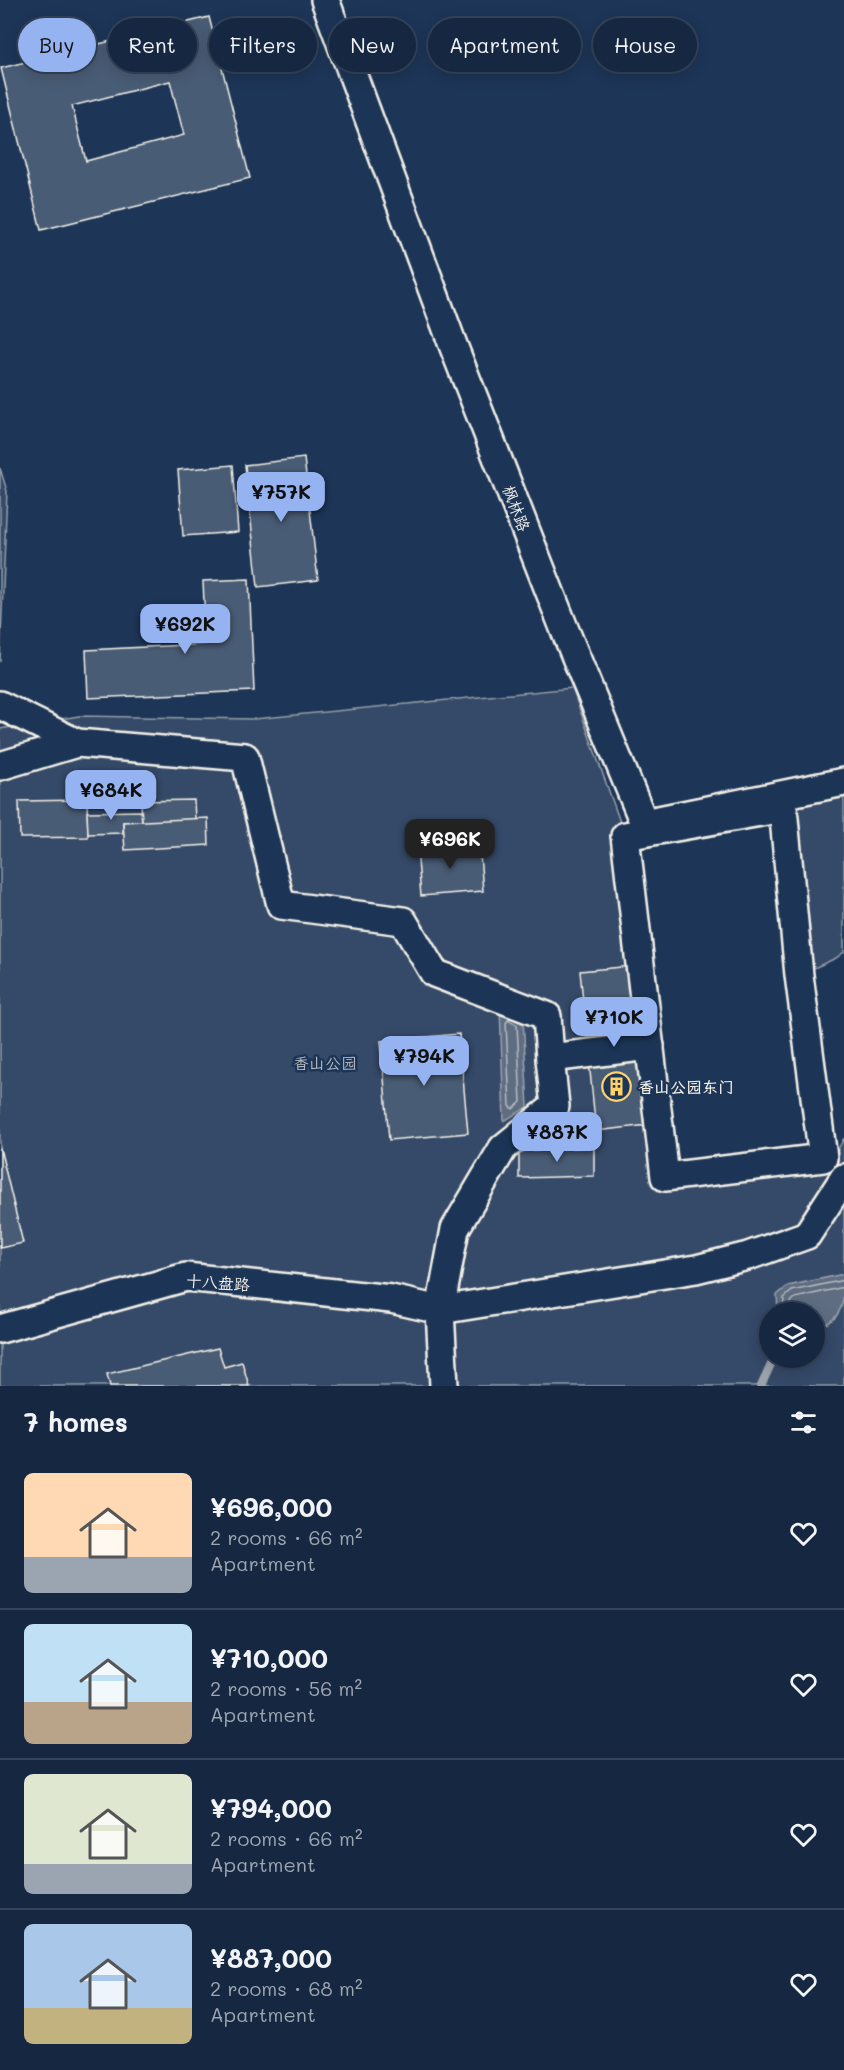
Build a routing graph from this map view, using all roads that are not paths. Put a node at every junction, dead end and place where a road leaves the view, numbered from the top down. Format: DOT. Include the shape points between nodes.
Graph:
graph roads {
  1 [pos="325,0"];
  2 [pos="0,705"];
  3 [pos="77,743"];
  4 [pos="0,765"];
  5 [pos="844,782"];
  6 [pos="650,1046"];
  7 [pos="550,1058"];
  8 [pos="844,1178"];
  9 [pos="440,1311"];
  10 [pos="0,1329"];
  11 [pos="444,1386"];
  1 -- 5 [label="street, 枫林路" via="453,345 644,823"];
  2 -- 3 [label="street"];
  3 -- 4 [label="street"];
  3 -- 7 [label="street" via="244,757 281,905 403,921 434,973 547,1016"];
  6 -- 6 [label="street" via="665,1177 823,1158 783,808 625,836"];
  6 -- 7 [label="street"];
  7 -- 9 [label="street" via="555,1106 503,1148 455,1229"];
  8 -- 9 [label="street" via="807,1235 748,1256 696,1269"];
  9 -- 10 [label="street, 十八盘路" via="391,1299 186,1276"];
  9 -- 11 [label="street"];
}
